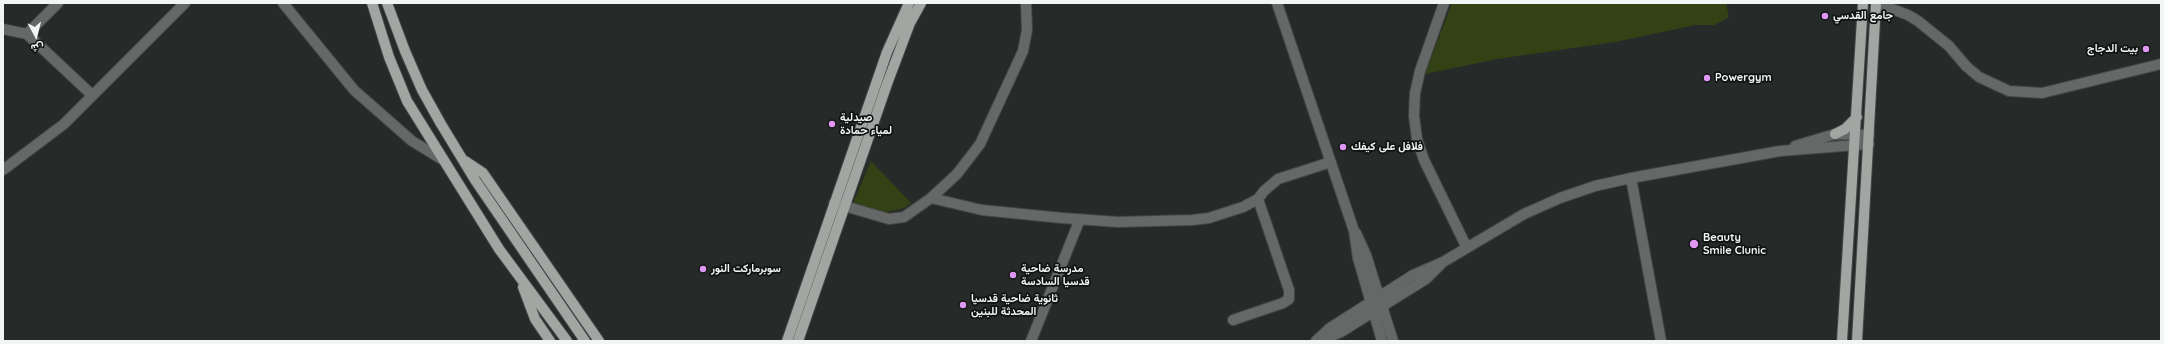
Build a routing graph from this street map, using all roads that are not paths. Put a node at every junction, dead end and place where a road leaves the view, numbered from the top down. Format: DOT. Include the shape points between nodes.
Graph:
graph roads {
  1 [pos="58,3"];
  2 [pos="185,3"];
  3 [pos="283,3"];
  4 [pos="372,3"];
  5 [pos="387,3"];
  6 [pos="909,3"];
  7 [pos="921,3"];
  8 [pos="1026,3"];
  9 [pos="1277,3"];
  10 [pos="1444,3"];
  11 [pos="1863,3"];
  12 [pos="1876,3"];
  13 [pos="1862,21"];
  14 [pos="1876,21"];
  15 [pos="3,29"];
  16 [pos="27,34"];
  17 [pos="885,58"];
  18 [pos="895,63"];
  19 [pos="2161,64"];
  20 [pos="92,95"];
  21 [pos="1857,117"];
  22 [pos="1834,134"];
  23 [pos="1855,140"];
  24 [pos="1869,140"];
  25 [pos="1780,151"];
  26 [pos="443,160"];
  27 [pos="462,160"];
  28 [pos="1331,162"];
  29 [pos="3,170"];
  30 [pos="1631,178"];
  31 [pos="932,198"];
  32 [pos="1258,199"];
  33 [pos="834,203"];
  34 [pos="844,206"];
  35 [pos="1080,219"];
  36 [pos="1354,231"];
  37 [pos="1467,248"];
  38 [pos="520,278"];
  39 [pos="1381,301"];
  40 [pos="1372,307"];
  41 [pos="1233,320"];
  42 [pos="550,341"];
  43 [pos="567,341"];
  44 [pos="585,341"];
  45 [pos="599,341"];
  46 [pos="787,341"];
  47 [pos="798,341"];
  48 [pos="1031,341"];
  49 [pos="1316,341"];
  50 [pos="1320,341"];
  51 [pos="1382,341"];
  52 [pos="1393,341"];
  53 [pos="1661,341"];
  54 [pos="1842,341"];
  55 [pos="1857,341"];
  1 -- 16 [label="street"];
  2 -- 20 [label="street"];
  3 -- 26 [label="street" via="358,94 412,141"];
  4 -- 26 [label="main road" via="388,57 407,100"];
  5 -- 27 [label="main road" via="404,51 422,90"];
  6 -- 17 [label="main road"];
  7 -- 18 [label="main road" via="910,23"];
  8 -- 31 [label="street" via="1027,30 1023,51 990,123 968,162"];
  9 -- 28 [label="street"];
  10 -- 37 [label="street" via="1420,71 1414,116 1417,139 1424,160"];
  11 -- 13 [label="main road"];
  12 -- 14 [label="main road"];
  12 -- 19 [label="street" via="1918,21 1949,46 1979,77 2009,91 2042,93"];
  13 -- 14 [label="main road"];
  13 -- 21 [label="main road"];
  14 -- 24 [label="main road"];
  15 -- 16 [label="street"];
  16 -- 20 [label="street"];
  17 -- 18 [label="main road"];
  17 -- 33 [label="main road"];
  18 -- 34 [label="main road"];
  20 -- 29 [label="street" via="64,124"];
  21 -- 22 [label="main road" via="1845,129"];
  21 -- 23 [label="main road"];
  22 -- 23 [label="street"];
  22 -- 25 [label="street"];
  23 -- 24 [label="street"];
  23 -- 25 [label="street"];
  23 -- 54 [label="main road"];
  24 -- 55 [label="main road"];
  25 -- 30 [label="street"];
  26 -- 38 [label="main road" via="495,244"];
  27 -- 44 [label="main road" via="534,264 566,317"];
  27 -- 45 [label="main road" via="483,173"];
  28 -- 32 [label="street" via="1278,179"];
  28 -- 36 [label="street"];
  30 -- 37 [label="street" via="1595,186 1560,198 1524,214"];
  30 -- 53 [label="street"];
  31 -- 34 [label="street" via="911,213 896,219"];
  31 -- 35 [label="street" via="982,210"];
  32 -- 35 [label="street" via="1225,214 1198,219 1118,222"];
  32 -- 41 [label="street" via="1289,290 1289,298 1283,304"];
  33 -- 34 [label="street"];
  33 -- 46 [label="main road"];
  34 -- 47 [label="main road"];
  35 -- 48 [label="street"];
  36 -- 39 [label="street" via="1364,248"];
  36 -- 40 [label="street" via="1356,251"];
  37 -- 39 [label="street" via="1443,262 1420,271"];
  38 -- 42 [label="main road" via="535,319"];
  38 -- 43 [label="main road"];
  39 -- 40 [label="street"];
  39 -- 52 [label="street"];
  40 -- 49 [label="street" via="1330,328"];
  40 -- 50 [label="street" via="1341,332"];
  40 -- 51 [label="street"];
}
